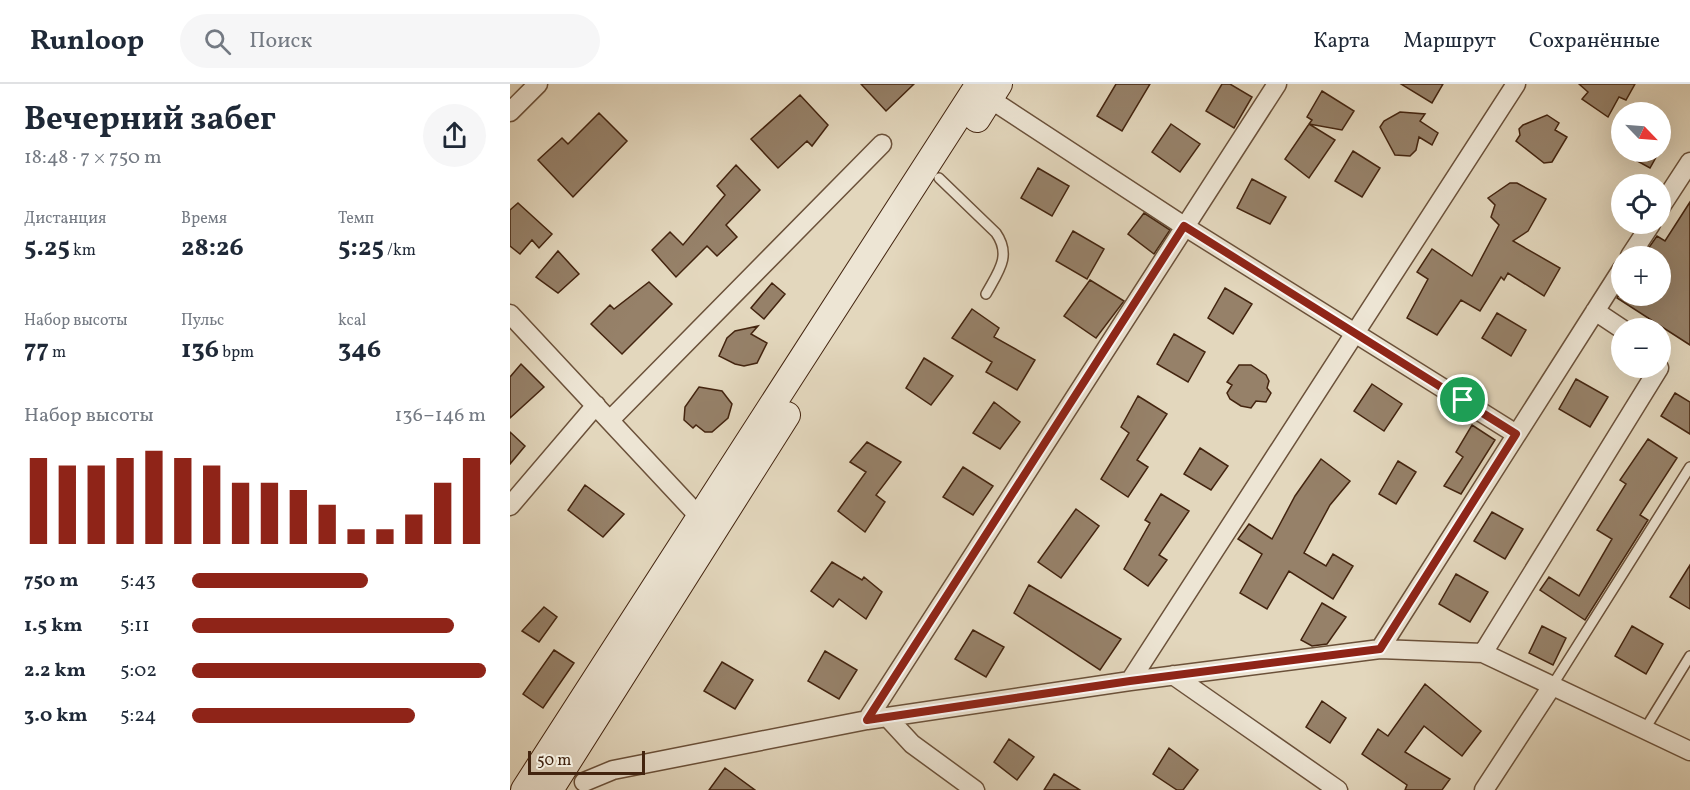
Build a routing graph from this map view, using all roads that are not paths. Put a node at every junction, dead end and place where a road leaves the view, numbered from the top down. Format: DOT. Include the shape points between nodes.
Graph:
graph roads {
  1 [pos="538,84"];
  2 [pos="1277,84"];
  3 [pos="1516,84"];
  4 [pos="986,89"];
  5 [pos="510,112"];
  6 [pos="882,144"];
  7 [pos="1690,162"];
  8 [pos="939,178"];
  9 [pos="1671,191"];
  10 [pos="1184,226"];
  11 [pos="1611,286"];
  12 [pos="987,294"];
  13 [pos="1595,311"];
  14 [pos="510,314"];
  15 [pos="1611,322"];
  16 [pos="1357,333"];
  17 [pos="1653,378"];
  18 [pos="596,405"];
  19 [pos="610,420"];
  20 [pos="1516,434"];
  21 [pos="1690,467"];
  22 [pos="510,506"];
  23 [pos="707,525"];
  24 [pos="1380,649"];
  25 [pos="1483,653"];
  26 [pos="1690,656"];
  27 [pos="1173,675"];
  28 [pos="1130,681"];
  29 [pos="1552,686"];
  30 [pos="888,718"];
  31 [pos="867,720"];
  32 [pos="1645,729"];
  33 [pos="1690,751"];
  34 [pos="572,774"];
  35 [pos="524,790"];
  36 [pos="550,790"];
  37 [pos="975,790"];
  38 [pos="1338,790"];
  39 [pos="1484,790"];
  1 -- 5 [label="street"];
  2 -- 10 [label="street"];
  3 -- 16 [label="street"];
  4 -- 8 [label="street"];
  4 -- 10 [label="street"];
  4 -- 23 [label="street"];
  6 -- 19 [label="street"];
  7 -- 9 [label="street"];
  8 -- 12 [label="lane" via="1003,242 1004,261"];
  8 -- 23 [label="street"];
  10 -- 16 [label="street"];
  10 -- 31 [label="street"];
  11 -- 13 [label="street"];
  13 -- 15 [label="street"];
  13 -- 20 [label="street"];
  14 -- 18 [label="street"];
  16 -- 20 [label="street"];
  16 -- 28 [label="street"];
  17 -- 25 [label="street"];
  18 -- 19 [label="street"];
  18 -- 22 [label="street"];
  19 -- 23 [label="street"];
  20 -- 24 [label="street"];
  21 -- 29 [label="lane"];
  23 -- 34 [label="street"];
  24 -- 25 [label="street"];
  24 -- 27 [label="street"];
  25 -- 29 [label="street"];
  26 -- 32 [label="lane"];
  27 -- 28 [label="street"];
  27 -- 38 [label="street"];
  28 -- 30 [label="street"];
  29 -- 32 [label="street"];
  29 -- 39 [label="street"];
  30 -- 31 [label="street"];
  30 -- 37 [label="street" via="912,744"];
  31 -- 34 [label="street" via="613,770"];
  32 -- 33 [label="street"];
  34 -- 35 [label="street"];
  34 -- 36 [label="street"];
}
